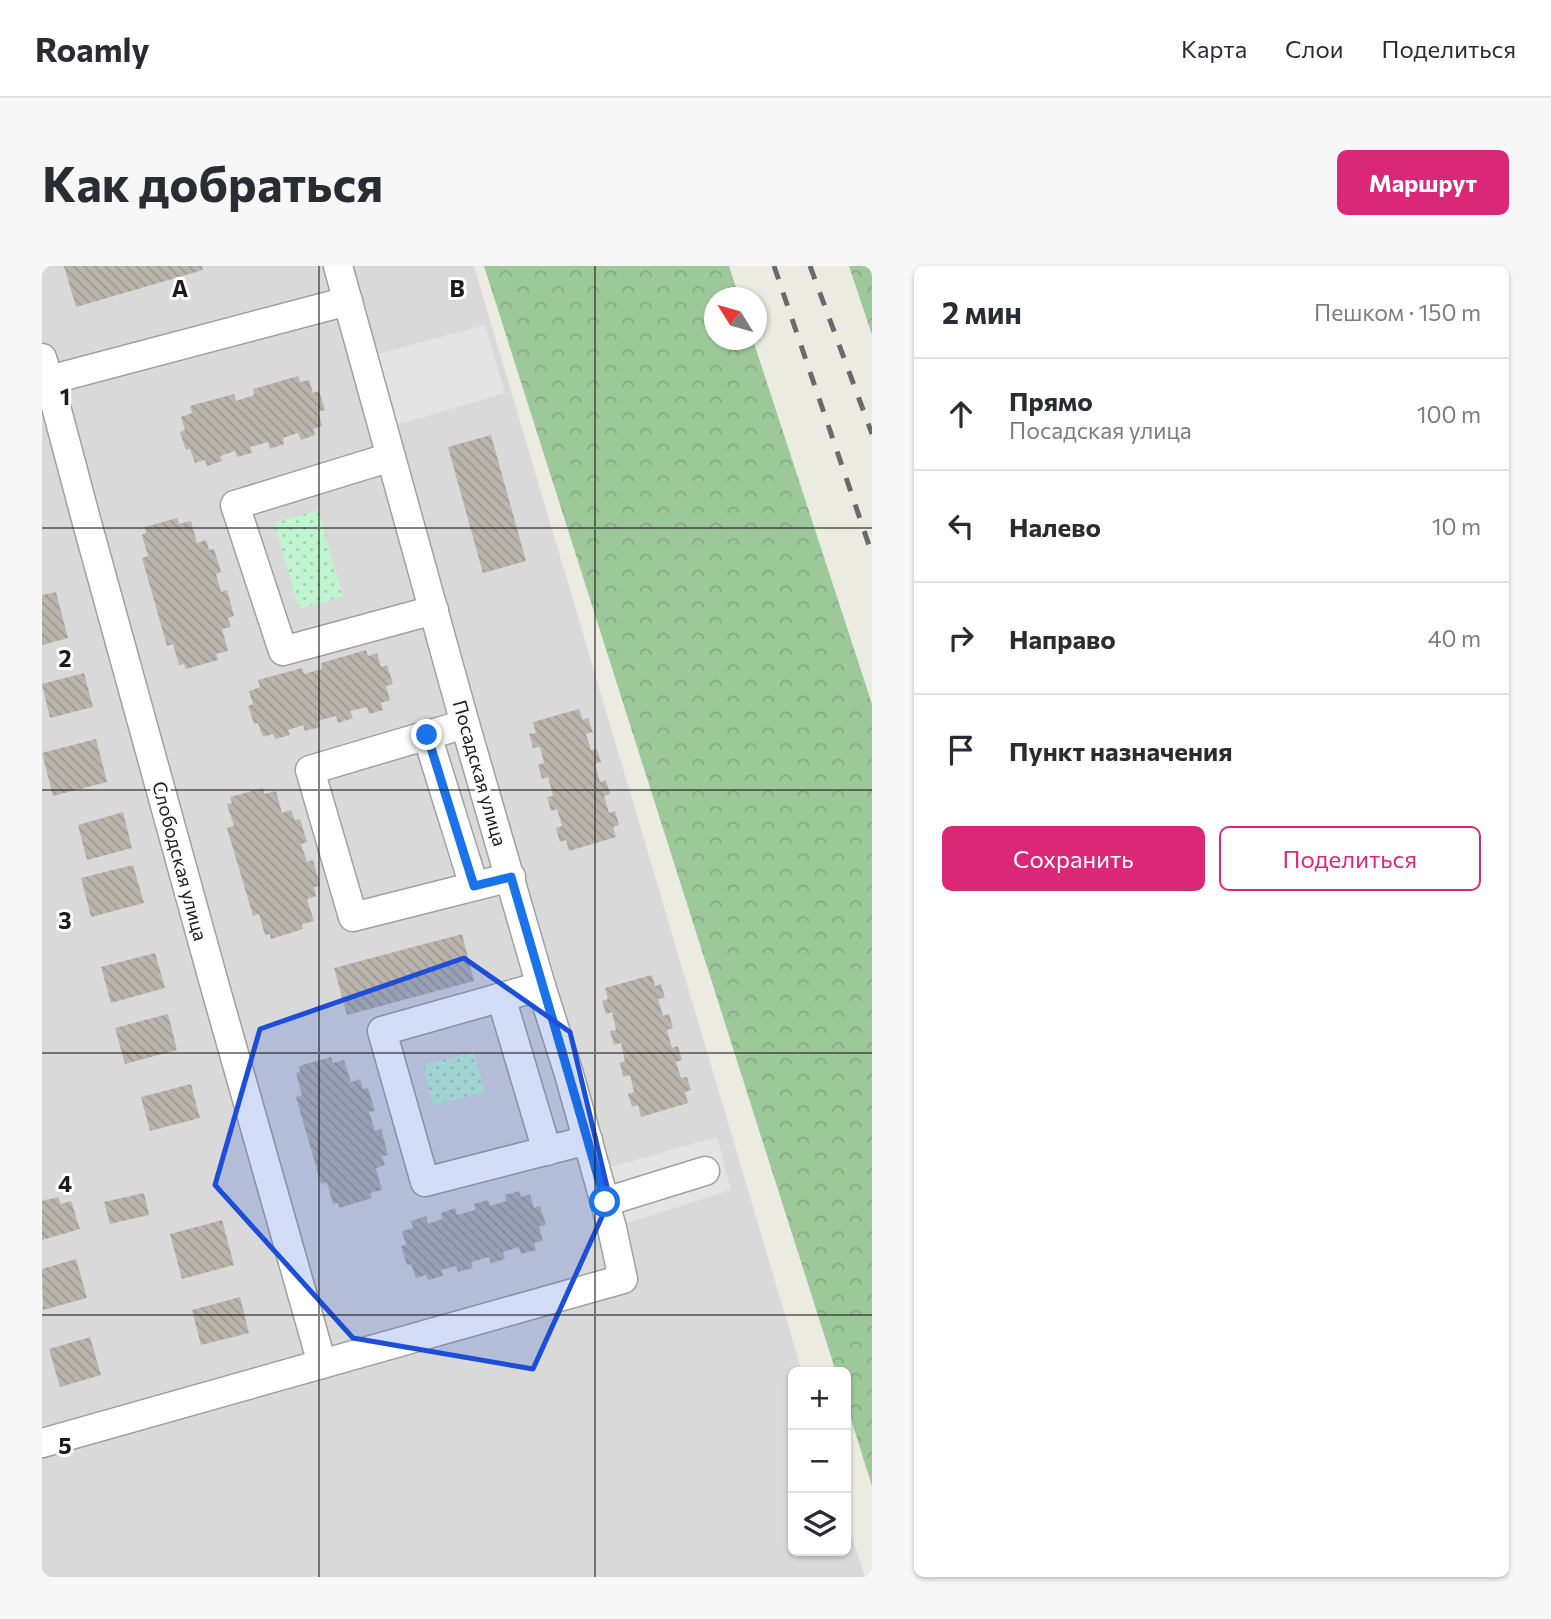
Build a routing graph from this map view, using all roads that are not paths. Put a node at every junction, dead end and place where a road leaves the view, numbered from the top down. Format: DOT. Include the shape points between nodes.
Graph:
graph roads {
  1 [pos="338,266"];
  2 [pos="348,301"];
  3 [pos="46,369"];
  4 [pos="391,457"];
  5 [pos="434,610"];
  6 [pos="465,724"];
  7 [pos="427,735"];
  8 [pos="511,877"];
  9 [pos="474,886"];
  10 [pos="541,986"];
  11 [pos="502,998"];
  12 [pos="588,1140"];
  13 [pos="547,1151"];
  14 [pos="705,1171"];
  15 [pos="605,1202"];
  16 [pos="322,1364"];
  17 [pos="42,1443"];
  1 -- 2 [label="street, Посадская улица"];
  2 -- 3 [label="street"];
  2 -- 4 [label="street, Посадская улица"];
  3 -- 16 [label="street, Слободская улица"];
  4 -- 5 [label="street, Посадская улица"];
  4 -- 5 [label="street" via="235,505 283,651"];
  5 -- 6 [label="street, Посадская улица"];
  6 -- 7 [label="street"];
  6 -- 8 [label="street, Посадская улица"];
  7 -- 9 [label="street"];
  7 -- 9 [label="street" via="310,770 353,917"];
  8 -- 9 [label="street"];
  8 -- 10 [label="street, Посадская улица"];
  10 -- 11 [label="street"];
  10 -- 12 [label="street, Посадская улица"];
  11 -- 13 [label="street"];
  11 -- 13 [label="street" via="383,1031 425,1182"];
  12 -- 13 [label="street"];
  12 -- 15 [label="street, Посадская улица"];
  14 -- 15 [label="street"];
  15 -- 16 [label="street, Посадская улица" via="623,1279"];
  16 -- 17 [label="street"];
}
